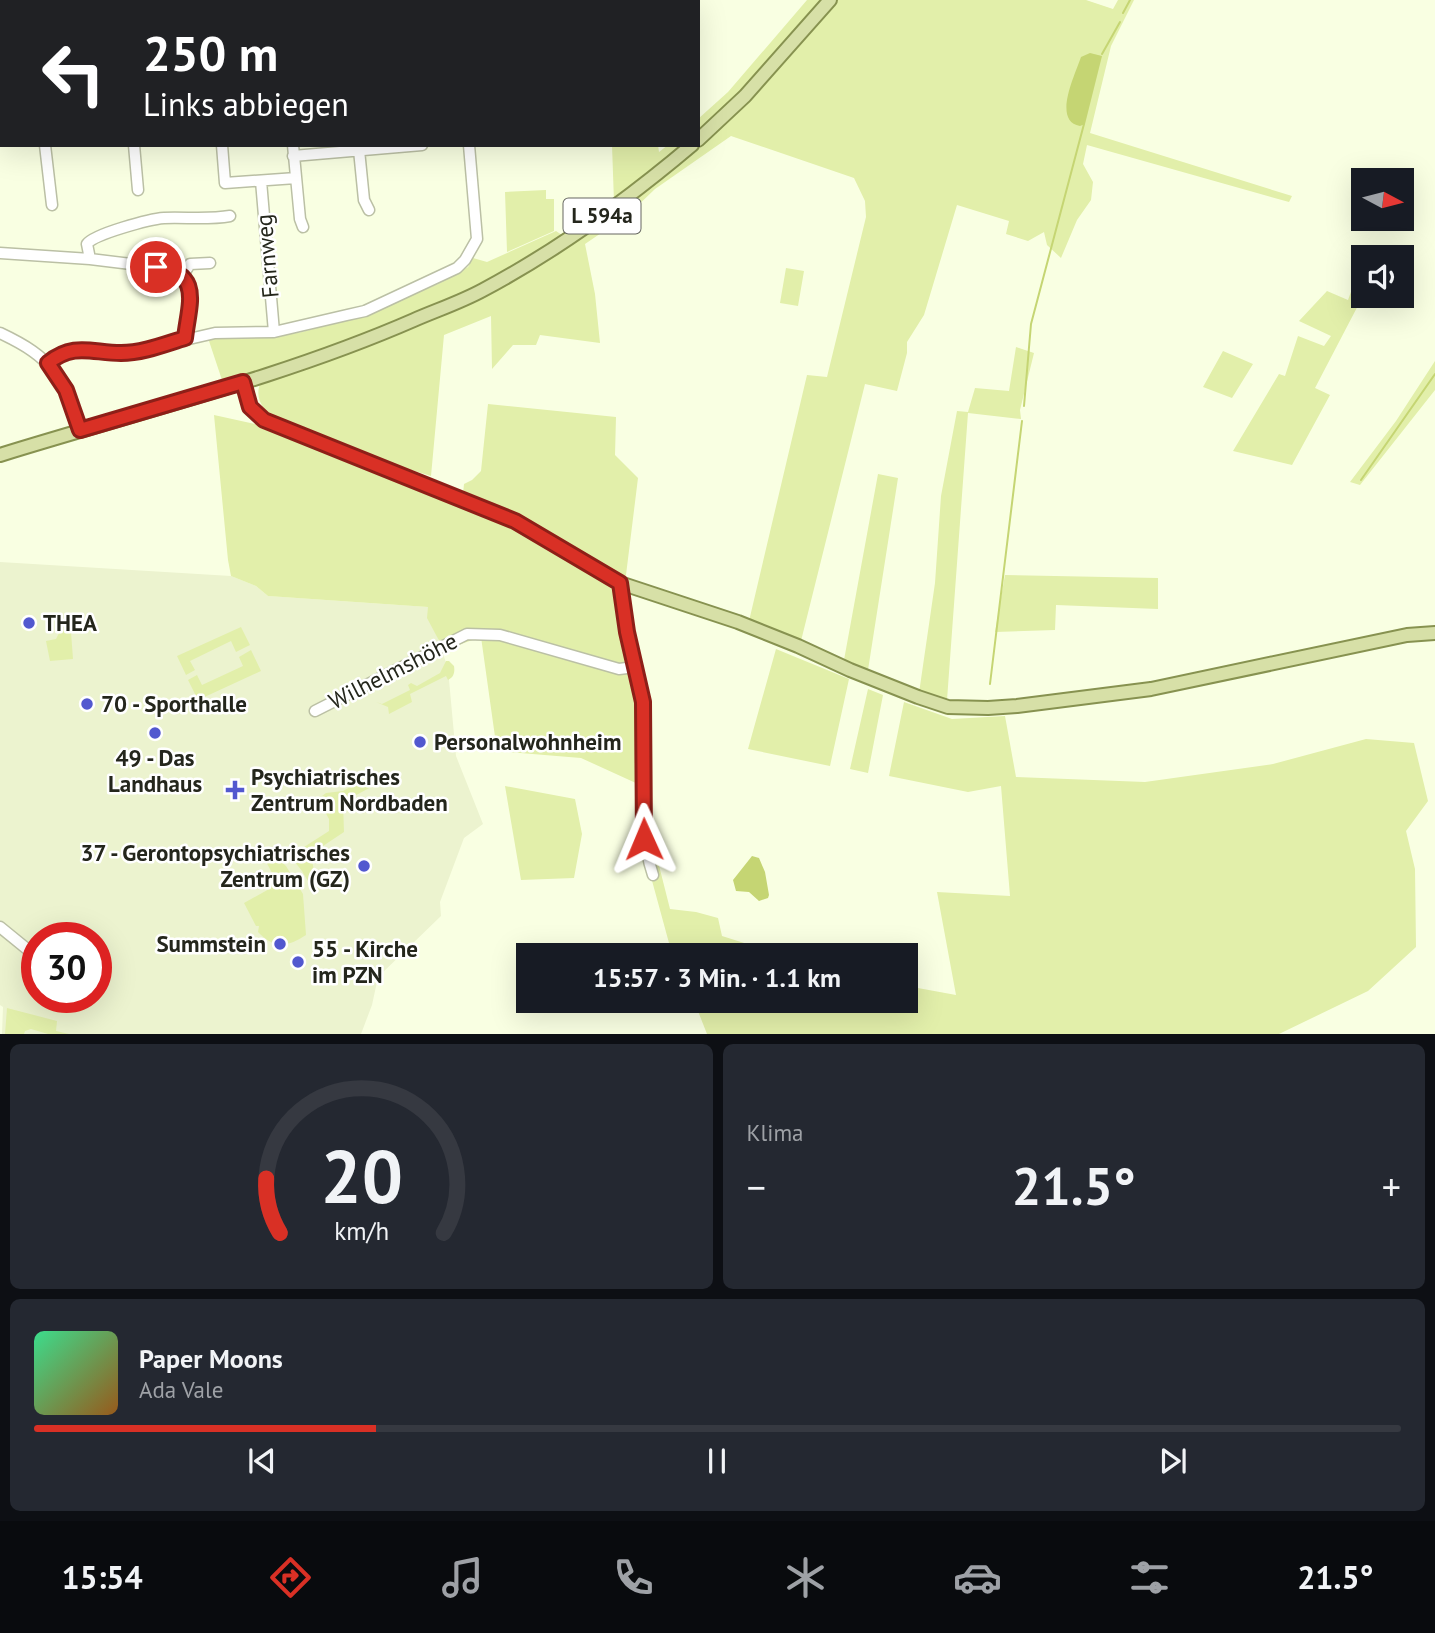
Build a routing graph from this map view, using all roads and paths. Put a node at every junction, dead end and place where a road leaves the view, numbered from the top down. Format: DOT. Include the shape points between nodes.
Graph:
graph roads {
  1 [pos="830,0"];
  2 [pos="700,138"];
  3 [pos="46,147"];
  4 [pos="134,147"];
  5 [pos="222,147"];
  6 [pos="380,147"];
  7 [pos="469,147"];
  8 [pos="690,147"];
  9 [pos="359,150"];
  10 [pos="293,151"];
  11 [pos="296,178"];
  12 [pos="261,181"];
  13 [pos="138,190"];
  14 [pos="52,205"];
  15 [pos="369,210"];
  16 [pos="230,216"];
  17 [pos="303,227"];
  18 [pos="0,253"];
  19 [pos="90,259"];
  20 [pos="210,263"];
  21 [pos="183,275"];
  22 [pos="274,332"];
  23 [pos="1,333"];
  24 [pos="185,338"];
  25 [pos="0,345"];
  26 [pos="48,363"];
  27 [pos="243,382"];
  28 [pos="80,430"];
  29 [pos="0,455"];
  30 [pos="620,583"];
  31 [pos="1435,633"];
  32 [pos="635,667"];
  33 [pos="315,711"];
  34 [pos="653,875"];
  35 [pos="0,927"];
  36 [pos="21,943"];
  1 -- 2 [label="main road" via="745,96"];
  3 -- 14 [label="street"];
  4 -- 13 [label="street"];
  5 -- 12 [label="street" via="225,183"];
  6 -- 9 [label="street"];
  7 -- 22 [label="street" via="477,239 466,260 365,311"];
  8 -- 27 [label="main road, L 594a" via="582,231 480,292 333,353"];
  9 -- 10 [label="street"];
  9 -- 15 [label="street"];
  10 -- 11 [label="street"];
  11 -- 12 [label="street"];
  11 -- 17 [label="street"];
  12 -- 22 [label="street, Farnweg"];
  16 -- 19 [label="street" via="161,218 96,236 87,244"];
  18 -- 19 [label="street"];
  19 -- 21 [label="street" via="172,269"];
  20 -- 21 [label="street" via="190,264"];
  21 -- 24 [label="street" via="190,293"];
  22 -- 24 [label="street"];
  23 -- 25 [label="street"];
  23 -- 26 [label="street"];
  24 -- 26 [label="street" via="121,353 76,349"];
  26 -- 28 [label="street" via="66,390"];
  27 -- 28 [label="main road"];
  27 -- 30 [label="main road" via="250,407 264,420 515,521"];
  28 -- 29 [label="main road"];
  30 -- 31 [label="main road" via="738,622 948,707 998,708 1151,689"];
  30 -- 32 [label="street"];
  32 -- 33 [label="street, Wilhelmshöhe" via="619,668 488,633 467,634"];
  32 -- 34 [label="street" via="643,702 644,839"];
  35 -- 36 [label="street"];
}
